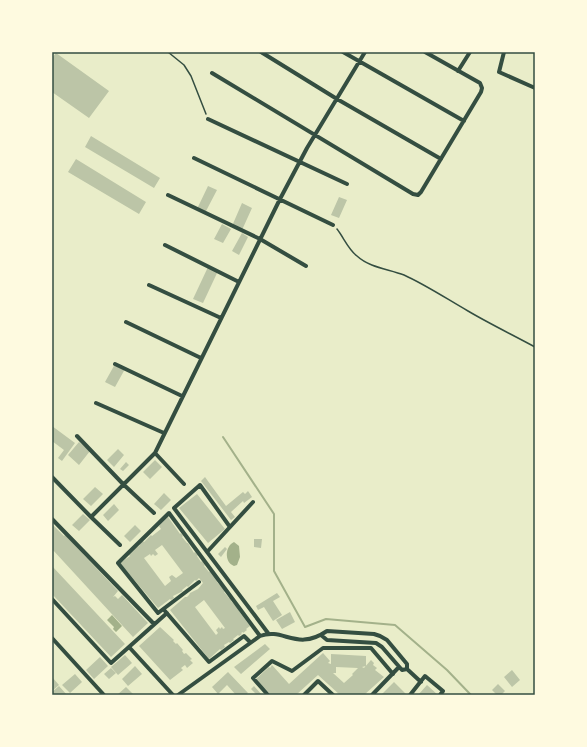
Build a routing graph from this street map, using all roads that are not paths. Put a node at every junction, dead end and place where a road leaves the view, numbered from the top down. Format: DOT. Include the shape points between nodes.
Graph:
graph roads {
  1 [pos="261,52"];
  2 [pos="343,52"];
  3 [pos="365,52"];
  4 [pos="425,52"];
  5 [pos="470,52"];
  6 [pos="504,52"];
  7 [pos="359,62"];
  8 [pos="458,71"];
  9 [pos="212,73"];
  10 [pos="535,88"];
  11 [pos="337,98"];
  12 [pos="208,119"];
  13 [pos="464,121"];
  14 [pos="315,135"];
  15 [pos="194,158"];
  16 [pos="441,159"];
  17 [pos="300,162"];
  18 [pos="347,184"];
  19 [pos="168,195"];
  20 [pos="280,199"];
  21 [pos="333,225"];
  22 [pos="260,239"];
  23 [pos="165,246"];
  24 [pos="306,266"];
  25 [pos="239,282"];
  26 [pos="149,285"];
  27 [pos="221,318"];
  28 [pos="126,322"];
  29 [pos="201,358"];
  30 [pos="115,364"];
  31 [pos="182,396"];
  32 [pos="96,403"];
  33 [pos="164,433"];
  34 [pos="77,436"];
  35 [pos="155,452"];
  36 [pos="52,477"];
  37 [pos="123,484"];
  38 [pos="184,484"];
  39 [pos="253,502"];
  40 [pos="154,512"];
  41 [pos="91,517"];
  42 [pos="52,519"];
  43 [pos="230,528"];
  44 [pos="120,545"];
  45 [pos="207,552"];
  46 [pos="199,582"];
  47 [pos="52,599"];
  48 [pos="166,611"];
  49 [pos="154,624"];
  50 [pos="268,633"];
  51 [pos="321,635"];
  52 [pos="260,636"];
  53 [pos="52,638"];
  54 [pos="250,642"];
  55 [pos="129,647"];
  56 [pos="399,667"];
  57 [pos="407,669"];
  58 [pos="393,674"];
  59 [pos="421,682"];
  60 [pos="104,695"];
  61 [pos="173,695"];
  62 [pos="178,695"];
  63 [pos="268,695"];
  64 [pos="304,695"];
  65 [pos="333,695"];
  66 [pos="372,695"];
  67 [pos="410,695"];
  68 [pos="440,695"];
  1 -- 11 [label="street"];
  2 -- 7 [label="street"];
  3 -- 7 [label="street"];
  4 -- 8 [label="street"];
  5 -- 8 [label="street"];
  6 -- 10 [label="street" via="499,72"];
  7 -- 11 [label="street"];
  7 -- 13 [label="street"];
  8 -- 13 [label="street" via="480,83 482,88"];
  9 -- 14 [label="street"];
  11 -- 14 [label="street"];
  11 -- 16 [label="street"];
  12 -- 17 [label="street"];
  13 -- 16 [label="street"];
  14 -- 16 [label="street" via="418,195"];
  14 -- 17 [label="street"];
  15 -- 20 [label="street"];
  17 -- 18 [label="street"];
  17 -- 20 [label="street"];
  19 -- 22 [label="street"];
  20 -- 21 [label="street"];
  20 -- 22 [label="street"];
  22 -- 24 [label="street"];
  22 -- 25 [label="street"];
  23 -- 25 [label="street"];
  25 -- 27 [label="street"];
  26 -- 27 [label="street"];
  27 -- 29 [label="street"];
  28 -- 29 [label="street"];
  29 -- 31 [label="street"];
  30 -- 31 [label="street"];
  31 -- 33 [label="street"];
  32 -- 33 [label="street"];
  33 -- 35 [label="street"];
  34 -- 37 [label="street"];
  35 -- 37 [label="street"];
  35 -- 38 [label="street"];
  36 -- 41 [label="street"];
  37 -- 40 [label="street"];
  37 -- 41 [label="street"];
  39 -- 43 [label="street"];
  41 -- 44 [label="street"];
  42 -- 49 [label="street"];
  43 -- 45 [label="street"];
  43 -- 45 [label="street" via="200,485 174,508"];
  45 -- 50 [label="street"];
  46 -- 48 [label="street"];
  47 -- 55 [label="street" via="111,664"];
  48 -- 49 [label="street"];
  48 -- 52 [label="street" via="158,613 118,563 169,513"];
  48 -- 54 [label="street" via="209,662 244,636"];
  49 -- 55 [label="street"];
  50 -- 51 [label="street" via="299,640"];
  50 -- 52 [label="street"];
  51 -- 56 [label="street" via="327,640 376,643"];
  51 -- 57 [label="street" via="327,631 380,636 387,640 407,664"];
  52 -- 54 [label="street"];
  53 -- 60 [label="street"];
  54 -- 62 [label="street"];
  55 -- 61 [label="street"];
  56 -- 57 [label="street" via="402,670"];
  56 -- 58 [label="street"];
  57 -- 59 [label="street"];
  58 -- 63 [label="street" via="371,648 323,648 292,671 272,661 253,678"];
  58 -- 66 [label="street"];
  59 -- 67 [label="street"];
  59 -- 68 [label="street" via="425,676 443,691"];
  64 -- 65 [label="street" via="318,681"];
}
